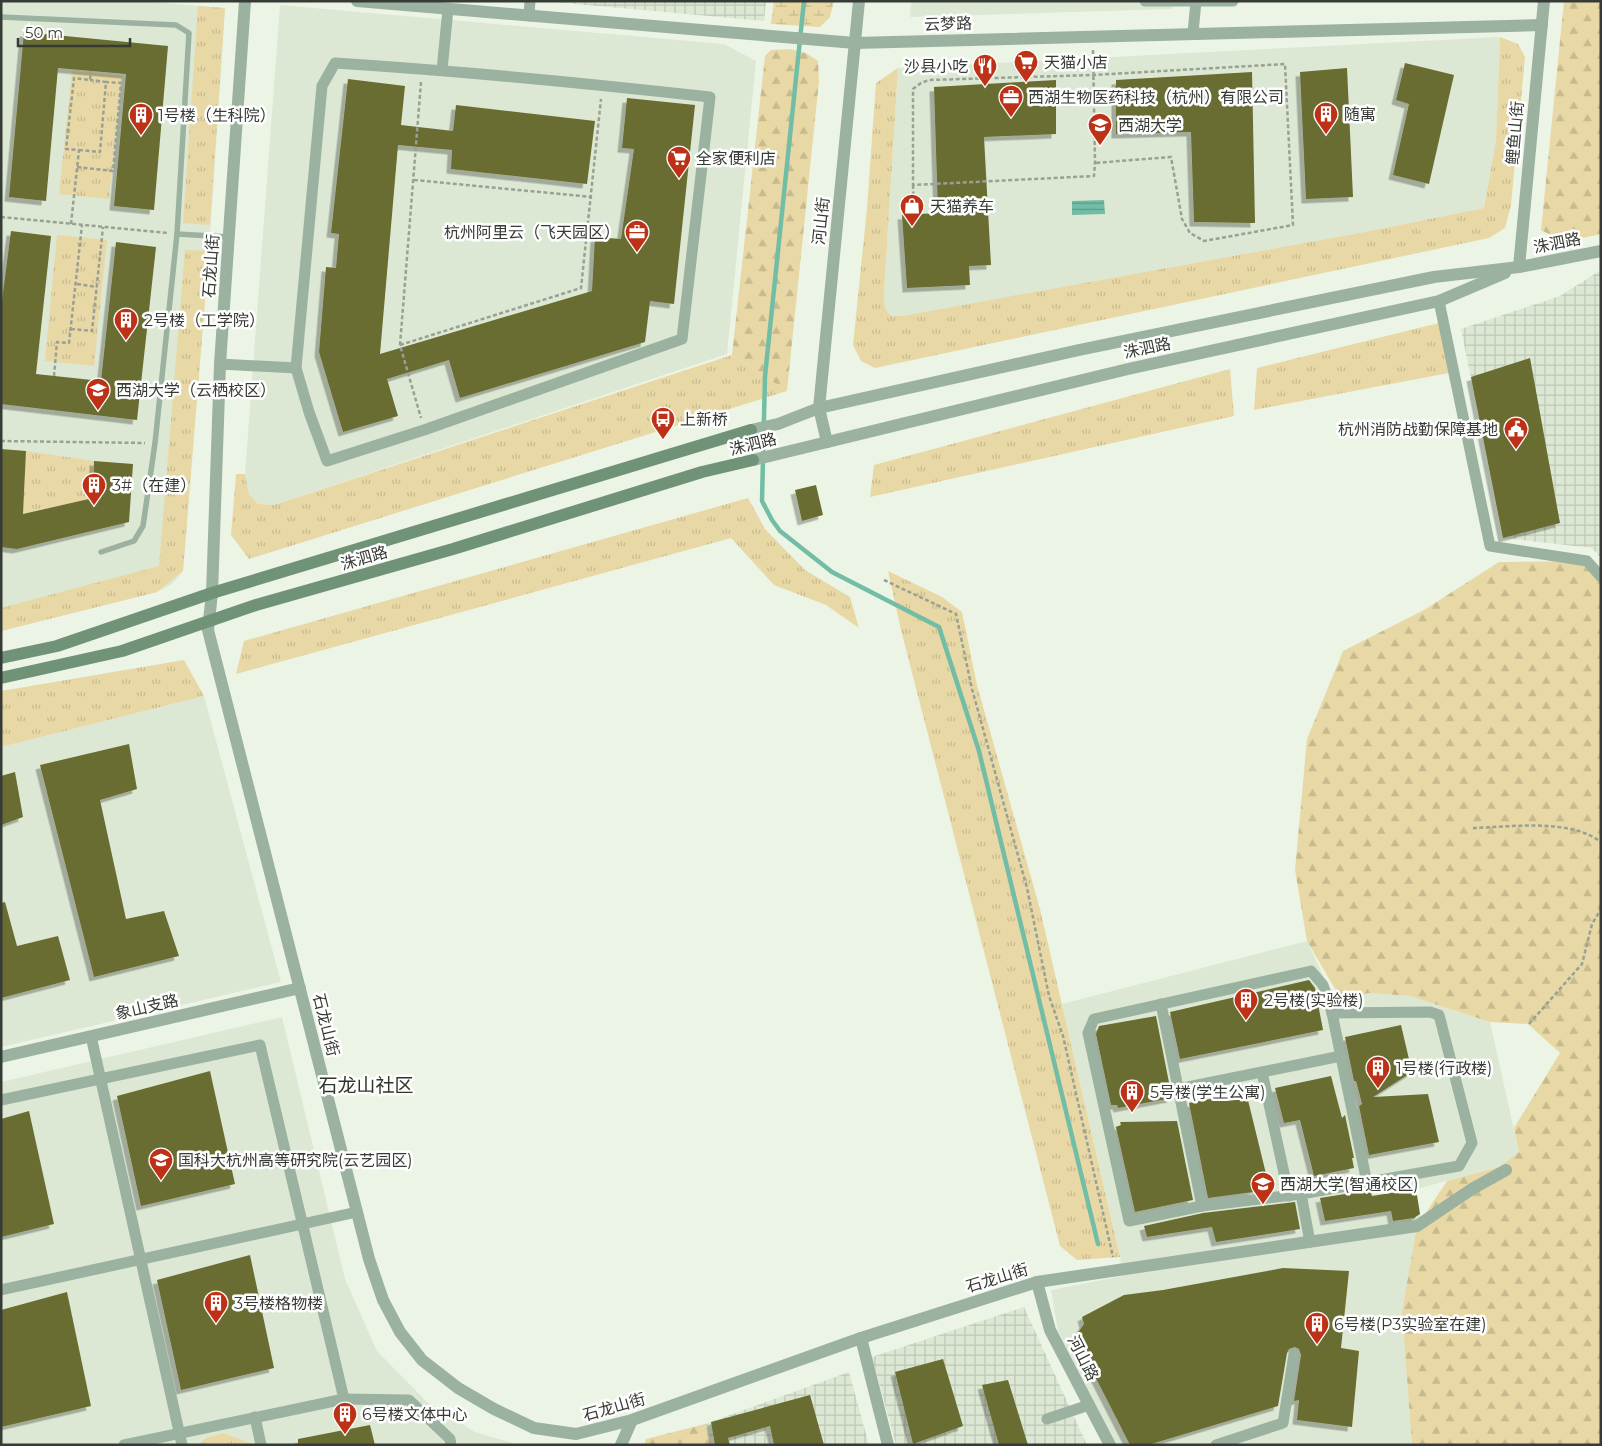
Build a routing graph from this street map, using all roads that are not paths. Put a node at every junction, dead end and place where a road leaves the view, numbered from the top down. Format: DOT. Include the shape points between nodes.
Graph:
graph roads {
  1 [pos="245,1"];
  2 [pos="357,1"];
  3 [pos="530,1"];
  4 [pos="859,1"];
  5 [pos="1145,1"];
  6 [pos="1233,1"];
  7 [pos="1544,1"];
  8 [pos="363,2"];
  9 [pos="1196,2"];
  10 [pos="448,9"];
  11 [pos="529,16"];
  12 [pos="1,17"];
  13 [pos="1542,25"];
  14 [pos="1193,33"];
  15 [pos="855,43"];
  16 [pos="442,70"];
  17 [pos="177,234"];
  18 [pos="229,238"];
  19 [pos="1601,251"];
  20 [pos="1519,267"];
  21 [pos="1439,301"];
  22 [pos="220,364"];
  23 [pos="296,368"];
  24 [pos="819,408"];
  25 [pos="751,430"];
  26 [pos="827,442"];
  27 [pos="753,460"];
  28 [pos="101,552"];
  29 [pos="1601,577"];
  30 [pos="212,593"];
  31 [pos="209,621"];
  32 [pos="1,658"];
  33 [pos="1,678"];
  34 [pos="300,988"];
  35 [pos="1161,1004"];
  36 [pos="1332,1012"];
  37 [pos="91,1036"];
  38 [pos="1,1056"];
  39 [pos="1341,1056"];
  40 [pos="1262,1072"];
  41 [pos="101,1078"];
  42 [pos="1178,1089"];
  43 [pos="1,1100"];
  44 [pos="1506,1170"];
  45 [pos="1367,1183"];
  46 [pos="1295,1195"];
  47 [pos="1202,1206"];
  48 [pos="357,1212"];
  49 [pos="301,1224"];
  50 [pos="1310,1242"];
  51 [pos="142,1259"];
  52 [pos="1037,1282"];
  53 [pos="1,1290"];
  54 [pos="861,1338"];
  55 [pos="1294,1354"];
  56 [pos="344,1399"];
  57 [pos="1089,1405"];
  58 [pos="255,1417"];
  59 [pos="1047,1419"];
  60 [pos="632,1420"];
  61 [pos="180,1439"];
  62 [pos="124,1445"];
  63 [pos="261,1445"];
  64 [pos="451,1445"];
  65 [pos="620,1445"];
  66 [pos="888,1445"];
  67 [pos="1110,1445"];
  68 [pos="1216,1445"];
  1 -- 18 [label="street, 石龙山街"];
  2 -- 8 [label="street, 云梦路"];
  3 -- 11 [label="street"];
  4 -- 15 [label="street, 河山街"];
  5 -- 9 [label="street"];
  6 -- 9 [label="street"];
  7 -- 13 [label="street, 鲤鱼山街"];
  8 -- 10 [label="street, 云梦路"];
  9 -- 14 [label="street"];
  10 -- 11 [label="street, 云梦路"];
  10 -- 16 [label="street"];
  11 -- 15 [label="street, 云梦路"];
  12 -- 17 [label="lane" via="176,25 189,33"];
  13 -- 14 [label="street, 云梦路"];
  13 -- 20 [label="street, 鲤鱼山街"];
  14 -- 15 [label="street, 云梦路"];
  15 -- 24 [label="street, 河山街"];
  16 -- 23 [label="street" via="335,63 322,86"];
  16 -- 23 [label="street" via="710,97 682,338 327,461"];
  17 -- 18 [label="lane"];
  17 -- 28 [label="lane" via="143,526 134,541"];
  18 -- 22 [label="street, 石龙山街"];
  19 -- 20 [label="street, 洙泗路"];
  20 -- 21 [label="street, 洙泗路"];
  20 -- 24 [label="street, 洙泗路" via="1434,277 1079,350"];
  21 -- 26 [label="street, 洙泗路" via="1128,369"];
  21 -- 29 [label="street" via="1490,546 1587,561"];
  22 -- 23 [label="street"];
  22 -- 30 [label="street, 石龙山街"];
  24 -- 25 [label="street, 洙泗路" via="778,424"];
  24 -- 26 [label="street, 河山街"];
  25 -- 30 [label="main road, 洙泗路"];
  26 -- 27 [label="street, 洙泗路"];
  27 -- 31 [label="main road, 洙泗路" via="702,472"];
  30 -- 31 [label="street, 石龙山街"];
  30 -- 32 [label="main road, 洙泗路" via="57,646"];
  31 -- 33 [label="main road, 洙泗路" via="122,651"];
  31 -- 34 [label="street, 石龙山街" via="208,630 223,692"];
  34 -- 37 [label="street, 象山支路"];
  34 -- 48 [label="street, 石龙山街"];
  35 -- 36 [label="street" via="1311,971 1323,985"];
  35 -- 42 [label="street"];
  35 -- 47 [label="street" via="1094,1019 1088,1033 1129,1221"];
  36 -- 39 [label="street"];
  36 -- 45 [label="street" via="1430,1012 1439,1015 1472,1143 1459,1166"];
  37 -- 38 [label="street, 象山支路"];
  37 -- 41 [label="street"];
  39 -- 40 [label="street"];
  39 -- 45 [label="street"];
  40 -- 42 [label="street"];
  40 -- 46 [label="street"];
  41 -- 43 [label="street"];
  41 -- 49 [label="street" via="260,1045"];
  41 -- 51 [label="street"];
  42 -- 47 [label="street"];
  44 -- 50 [label="street, 石龙山街" via="1417,1226"];
  45 -- 46 [label="street"];
  46 -- 47 [label="street"];
  46 -- 50 [label="street"];
  48 -- 49 [label="street"];
  48 -- 60 [label="street, 石龙山街" via="383,1300 400,1332 422,1360 458,1388 534,1428 576,1434"];
  49 -- 51 [label="street"];
  49 -- 56 [label="street"];
  50 -- 52 [label="street, 石龙山街"];
  51 -- 53 [label="street"];
  51 -- 61 [label="street"];
  52 -- 54 [label="street, 石龙山街"];
  52 -- 57 [label="street, 河山路" via="1050,1330"];
  54 -- 60 [label="street, 石龙山街"];
  54 -- 66 [label="street"];
  55 -- 68 [label="street" via="1283,1423"];
  56 -- 58 [label="street"];
  56 -- 64 [label="street" via="409,1400 450,1439"];
  57 -- 59 [label="street"];
  57 -- 67 [label="street, 河山路"];
  58 -- 61 [label="street"];
  58 -- 63 [label="street"];
  60 -- 65 [label="street"];
  61 -- 62 [label="street"];
}
